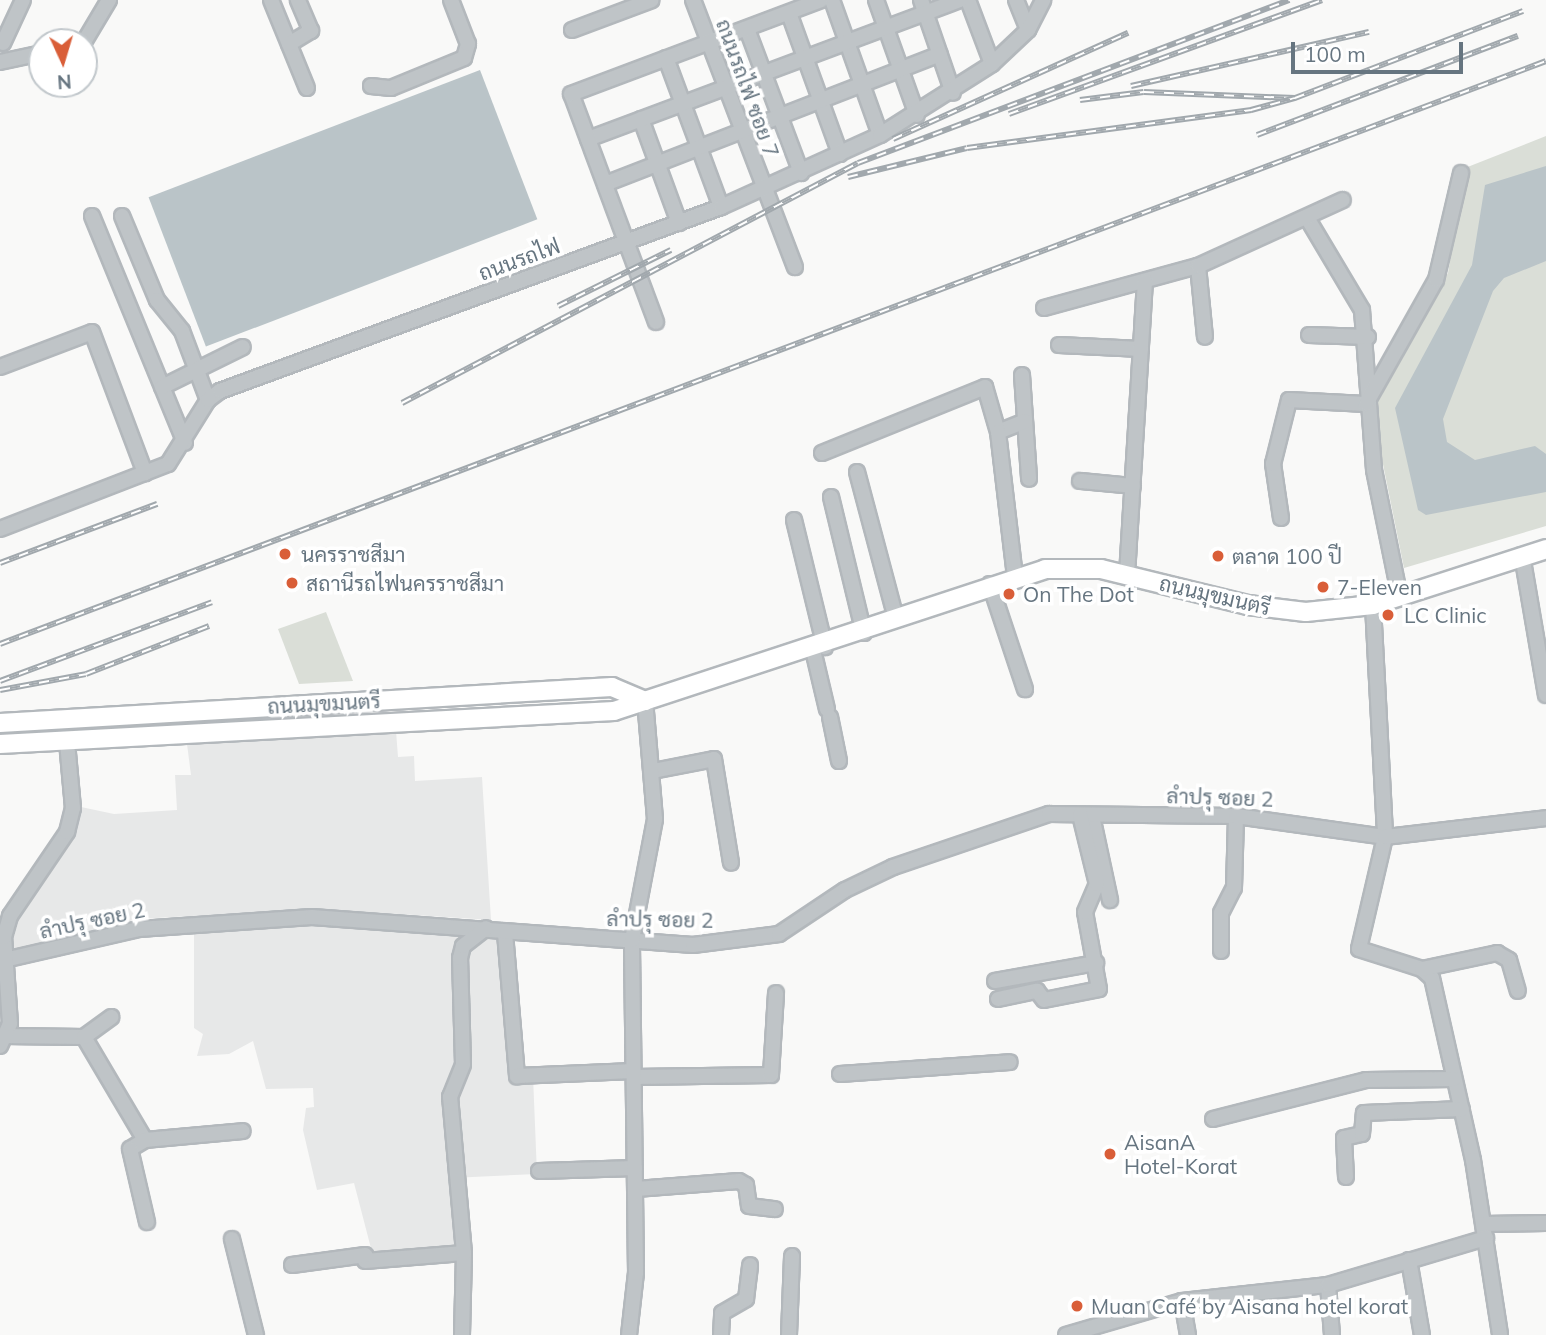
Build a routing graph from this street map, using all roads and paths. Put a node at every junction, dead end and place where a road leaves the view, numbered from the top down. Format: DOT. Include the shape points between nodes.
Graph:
graph roads {
  1 [pos="23,0"];
  2 [pos="109,0"];
  3 [pos="271,0"];
  4 [pos="298,0"];
  5 [pos="451,0"];
  6 [pos="652,0"];
  7 [pos="692,0"];
  8 [pos="821,0"];
  9 [pos="832,0"];
  10 [pos="876,0"];
  11 [pos="960,0"];
  12 [pos="968,0"];
  13 [pos="1016,0"];
  14 [pos="1043,0"];
  15 [pos="924,6"];
  16 [pos="789,13"];
  17 [pos="92,28"];
  18 [pos="886,28"];
  19 [pos="747,29"];
  20 [pos="572,30"];
  21 [pos="1028,30"];
  22 [pos="848,42"];
  23 [pos="3,43"];
  24 [pos="709,43"];
  25 [pos="289,44"];
  26 [pos="940,54"];
  27 [pos="28,56"];
  28 [pos="666,58"];
  29 [pos="805,58"];
  30 [pos="0,62"];
  31 [pos="992,64"];
  32 [pos="901,70"];
  33 [pos="764,74"];
  34 [pos="862,84"];
  35 [pos="371,86"];
  36 [pos="307,88"];
  37 [pos="726,88"];
  38 [pos="953,93"];
  39 [pos="821,101"];
  40 [pos="683,104"];
  41 [pos="917,115"];
  42 [pos="780,117"];
  43 [pos="641,119"];
  44 [pos="742,132"];
  45 [pos="880,135"];
  46 [pos="588,139"];
  47 [pos="699,148"];
  48 [pos="840,154"];
  49 [pos="658,164"];
  50 [pos="801,173"];
  51 [pos="1461,173"];
  52 [pos="605,184"];
  53 [pos="763,190"];
  54 [pos="1343,200"];
  55 [pos="721,207"];
  56 [pos="92,216"];
  57 [pos="122,216"];
  58 [pos="1309,221"];
  59 [pos="679,223"];
  60 [pos="626,242"];
  61 [pos="1198,266"];
  62 [pos="795,267"];
  63 [pos="1145,282"];
  64 [pos="1044,308"];
  65 [pos="656,322"];
  66 [pos="1309,335"];
  67 [pos="1205,337"];
  68 [pos="1368,337"];
  69 [pos="1059,345"];
  70 [pos="243,347"];
  71 [pos="1141,349"];
  72 [pos="0,367"];
  73 [pos="195,369"];
  74 [pos="1022,375"];
  75 [pos="162,387"];
  76 [pos="208,400"];
  77 [pos="1366,404"];
  78 [pos="1025,421"];
  79 [pos="998,432"];
  80 [pos="186,443"];
  81 [pos="822,453"];
  82 [pos="857,472"];
  83 [pos="145,473"];
  84 [pos="1029,479"];
  85 [pos="1080,481"];
  86 [pos="1133,486"];
  87 [pos="831,498"];
  88 [pos="1281,518"];
  89 [pos="794,520"];
  90 [pos="0,529"];
  91 [pos="1546,549"];
  92 [pos="1522,555"];
  93 [pos="1127,575"];
  94 [pos="1014,576"];
  95 [pos="990,584"];
  96 [pos="1400,598"];
  97 [pos="1373,605"];
  98 [pos="896,619"];
  99 [pos="864,633"];
  100 [pos="819,648"];
  101 [pos="1025,689"];
  102 [pos="1546,695"];
  103 [pos="645,701"];
  104 [pos="57,721"];
  105 [pos="0,723"];
  106 [pos="67,742"];
  107 [pos="0,744"];
  108 [pos="839,761"];
  109 [pos="653,771"];
  110 [pos="1086,816"];
  111 [pos="1236,816"];
  112 [pos="1546,818"];
  113 [pos="1385,837"];
  114 [pos="731,863"];
  115 [pos="1110,901"];
  116 [pos="486,928"];
  117 [pos="505,933"];
  118 [pos="632,940"];
  119 [pos="1221,951"];
  120 [pos="3,961"];
  121 [pos="1096,964"];
  122 [pos="1422,969"];
  123 [pos="995,981"];
  124 [pos="1518,991"];
  125 [pos="776,993"];
  126 [pos="998,999"];
  127 [pos="112,1017"];
  128 [pos="85,1037"];
  129 [pos="3,1041"];
  130 [pos="1010,1062"];
  131 [pos="633,1074"];
  132 [pos="840,1074"];
  133 [pos="1454,1079"];
  134 [pos="1462,1109"];
  135 [pos="1213,1119"];
  136 [pos="243,1131"];
  137 [pos="145,1140"];
  138 [pos="635,1168"];
  139 [pos="539,1171"];
  140 [pos="1346,1177"];
  141 [pos="636,1189"];
  142 [pos="775,1209"];
  143 [pos="147,1222"];
  144 [pos="1546,1223"];
  145 [pos="1485,1231"];
  146 [pos="232,1239"];
  147 [pos="464,1253"];
  148 [pos="792,1256"];
  149 [pos="1409,1261"];
  150 [pos="292,1265"];
  151 [pos="750,1265"];
  152 [pos="1328,1285"];
  153 [pos="1182,1301"];
  154 [pos="256,1335"];
  155 [pos="462,1335"];
  156 [pos="629,1335"];
  157 [pos="721,1335"];
  158 [pos="789,1335"];
  159 [pos="1066,1335"];
  160 [pos="1188,1335"];
  161 [pos="1332,1335"];
  162 [pos="1422,1335"];
  163 [pos="1500,1335"];
  1 -- 23 [label="street"];
  2 -- 17 [label="street"];
  3 -- 25 [label="street"];
  4 -- 25 [label="street" via="311,31"];
  5 -- 35 [label="street" via="468,44 464,58 391,88"];
  6 -- 20 [label="street"];
  7 -- 24 [label="street, ถนนรถไฟ ซอย 7"];
  8 -- 16 [label="street"];
  9 -- 22 [label="street"];
  10 -- 18 [label="street"];
  11 -- 15 [label="street"];
  12 -- 31 [label="street"];
  13 -- 21 [label="street"];
  14 -- 21 [label="street, ถนนรถไฟ"];
  15 -- 18 [label="street"];
  15 -- 26 [label="street"];
  16 -- 19 [label="street"];
  16 -- 29 [label="street"];
  18 -- 22 [label="street"];
  18 -- 32 [label="street"];
  19 -- 24 [label="street"];
  19 -- 33 [label="street"];
  21 -- 31 [label="street, ถนนรถไฟ"];
  22 -- 29 [label="street"];
  22 -- 34 [label="street"];
  24 -- 28 [label="street"];
  24 -- 37 [label="street, ถนนรถไฟ ซอย 7"];
  25 -- 36 [label="street"];
  26 -- 32 [label="street"];
  26 -- 38 [label="street"];
  27 -- 30 [label="street"];
  28 -- 40 [label="street"];
  28 -- 46 [label="street" via="571,94"];
  29 -- 33 [label="street"];
  29 -- 39 [label="street"];
  31 -- 38 [label="street, ถนนรถไฟ"];
  32 -- 34 [label="street"];
  32 -- 41 [label="street"];
  33 -- 37 [label="street"];
  33 -- 42 [label="street"];
  34 -- 39 [label="street"];
  34 -- 45 [label="street"];
  37 -- 40 [label="street"];
  37 -- 44 [label="street, ถนนรถไฟ ซอย 7"];
  38 -- 41 [label="street, ถนนรถไฟ"];
  39 -- 42 [label="street"];
  39 -- 48 [label="street"];
  40 -- 43 [label="street"];
  40 -- 47 [label="street"];
  41 -- 45 [label="street, ถนนรถไฟ"];
  42 -- 44 [label="street"];
  42 -- 50 [label="street"];
  43 -- 46 [label="street"];
  43 -- 49 [label="street"];
  44 -- 47 [label="street"];
  44 -- 53 [label="street, ถนนรถไฟ ซอย 7"];
  45 -- 48 [label="street, ถนนรถไฟ"];
  46 -- 52 [label="street"];
  47 -- 49 [label="street"];
  47 -- 55 [label="street"];
  48 -- 50 [label="street, ถนนรถไฟ"];
  49 -- 52 [label="street"];
  49 -- 59 [label="street"];
  50 -- 53 [label="street, ถนนรถไฟ"];
  51 -- 77 [label="street" via="1436,281"];
  52 -- 60 [label="street"];
  53 -- 55 [label="street, ถนนรถไฟ"];
  53 -- 62 [label="street, ถนนรถไฟ ซอย 7"];
  54 -- 58 [label="street"];
  55 -- 59 [label="street, ถนนรถไฟ"];
  56 -- 75 [label="street"];
  57 -- 73 [label="street"];
  58 -- 61 [label="street" via="1251,237"];
  58 -- 68 [label="street" via="1362,310"];
  59 -- 60 [label="street, ถนนรถไฟ"];
  60 -- 65 [label="street"];
  60 -- 76 [label="street, ถนนรถไฟ"];
  61 -- 63 [label="street"];
  61 -- 67 [label="street"];
  63 -- 64 [label="street"];
  63 -- 71 [label="street"];
  66 -- 68 [label="street"];
  68 -- 77 [label="street"];
  69 -- 71 [label="street"];
  70 -- 73 [label="street"];
  71 -- 86 [label="street"];
  72 -- 83 [label="street" via="92,332"];
  73 -- 75 [label="street"];
  73 -- 76 [label="street"];
  74 -- 78 [label="street"];
  75 -- 80 [label="street"];
  76 -- 80 [label="street"];
  77 -- 88 [label="street" via="1289,400 1273,464"];
  77 -- 96 [label="street"];
  78 -- 79 [label="street"];
  78 -- 84 [label="street"];
  79 -- 81 [label="street" via="989,391 981,387"];
  79 -- 94 [label="street"];
  80 -- 83 [label="street" via="168,464"];
  82 -- 98 [label="street"];
  83 -- 90 [label="street"];
  85 -- 86 [label="street"];
  86 -- 93 [label="street"];
  87 -- 99 [label="street"];
  89 -- 100 [label="street"];
  91 -- 92 [label="main road, ถนนมุขมนตรี"];
  92 -- 96 [label="main road, ถนนมุขมนตรี"];
  92 -- 102 [label="street"];
  93 -- 94 [label="main road, ถนนมุขมนตรี" via="1077,567"];
  93 -- 97 [label="main road, ถนนมุขมนตรี" via="1275,609"];
  94 -- 95 [label="main road, ถนนมุขมนตรี"];
  95 -- 98 [label="main road, ถนนมุขมนตรี"];
  95 -- 101 [label="street"];
  96 -- 97 [label="main road, ถนนมุขมนตรี"];
  97 -- 113 [label="street"];
  98 -- 99 [label="main road, ถนนมุขมนตรี"];
  99 -- 100 [label="main road, ถนนมุขมนตรี"];
  100 -- 103 [label="main road, ถนนมุขมนตรี"];
  100 -- 108 [label="street"];
  103 -- 104 [label="main road, ถนนมุขมนตรี" via="612,687"];
  103 -- 106 [label="main road, ถนนมุขมนตรี" via="588,713"];
  103 -- 109 [label="street"];
  104 -- 105 [label="main road, ถนนมุขมนตรี"];
  104 -- 106 [label="main road"];
  106 -- 107 [label="main road, ถนนมุขมนตรี"];
  106 -- 120 [label="street" via="73,808 67,832 10,916"];
  109 -- 114 [label="street" via="714,758"];
  109 -- 118 [label="street" via="652,854"];
  110 -- 111 [label="street, ลำปรุ ซอย 2"];
  110 -- 115 [label="street"];
  110 -- 118 [label="street, ลำปรุ ซอย 2" via="1016,821 893,867 779,934 693,945"];
  110 -- 121 [label="street" via="1097,888 1085,912"];
  111 -- 113 [label="street, ลำปรุ ซอย 2"];
  111 -- 119 [label="street" via="1234,888 1221,913"];
  112 -- 113 [label="street, ลำปรุ ซอย 2"];
  113 -- 122 [label="street" via="1359,949"];
  116 -- 117 [label="street, ลำปรุ ซอย 2"];
  116 -- 120 [label="street, ลำปรุ ซอย 2" via="312,917 139,929"];
  116 -- 147 [label="street" via="463,946 460,958 463,1064 450,1097"];
  117 -- 118 [label="street, ลำปรุ ซอย 2"];
  117 -- 131 [label="street" via="517,1076"];
  118 -- 131 [label="street"];
  120 -- 129 [label="street"];
  121 -- 123 [label="street"];
  121 -- 126 [label="street" via="1100,982 1094,992"];
  122 -- 124 [label="street" via="1497,953 1509,960"];
  122 -- 133 [label="street" via="1432,978"];
  125 -- 131 [label="street" via="772,1075"];
  127 -- 128 [label="street"];
  128 -- 129 [label="street"];
  128 -- 137 [label="street"];
  130 -- 132 [label="street"];
  131 -- 138 [label="street"];
  133 -- 134 [label="street"];
  133 -- 135 [label="street" via="1366,1080"];
  134 -- 140 [label="street" via="1364,1113 1362,1134 1344,1138"];
  134 -- 145 [label="street"];
  136 -- 137 [label="street"];
  137 -- 143 [label="street" via="130,1149"];
  138 -- 139 [label="street"];
  138 -- 141 [label="street"];
  141 -- 142 [label="street" via="739,1181 746,1185 749,1206"];
  141 -- 156 [label="street"];
  144 -- 145 [label="street"];
  145 -- 149 [label="street"];
  145 -- 163 [label="street"];
  146 -- 154 [label="street"];
  147 -- 150 [label="street"];
  147 -- 155 [label="street"];
  148 -- 158 [label="street"];
  149 -- 152 [label="street"];
  149 -- 162 [label="street"];
  151 -- 157 [label="street" via="746,1299 722,1312"];
  152 -- 153 [label="street"];
  152 -- 161 [label="street"];
  153 -- 159 [label="street"];
  153 -- 160 [label="street"];
}
